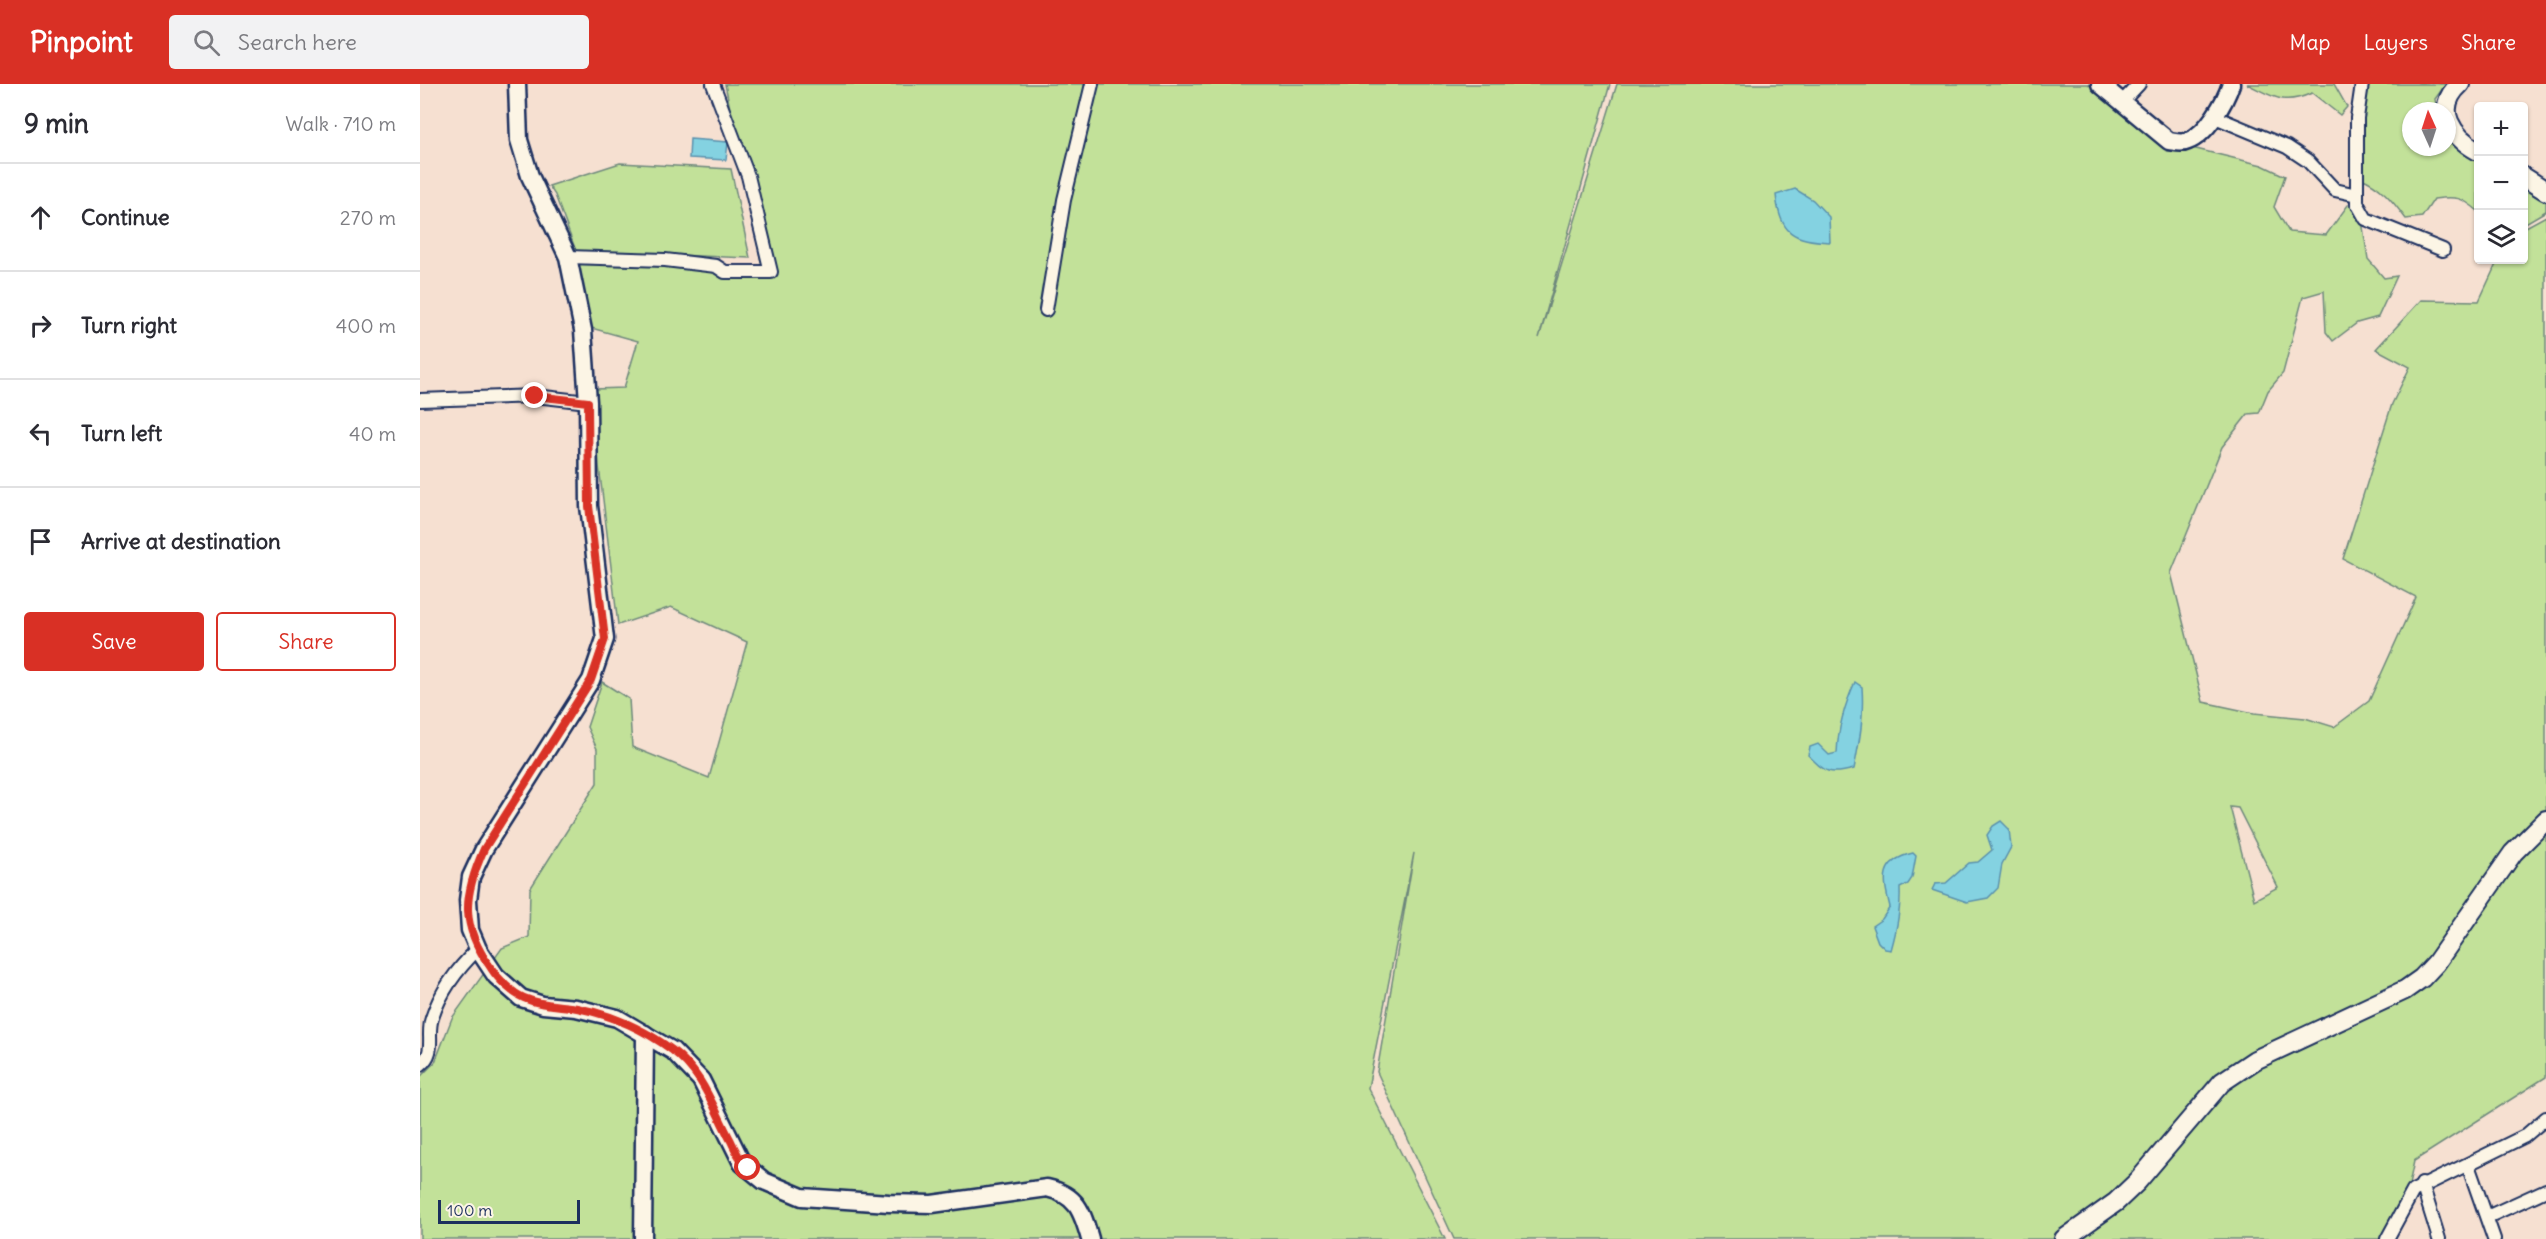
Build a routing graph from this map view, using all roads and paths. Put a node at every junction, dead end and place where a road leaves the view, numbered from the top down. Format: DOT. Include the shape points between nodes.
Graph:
graph roads {
  1 [pos="517,84"];
  2 [pos="713,84"];
  3 [pos="1092,84"];
  4 [pos="2100,84"];
  5 [pos="2139,84"];
  6 [pos="2362,84"];
  7 [pos="2460,84"];
  8 [pos="2230,85"];
  9 [pos="2122,102"];
  10 [pos="2215,117"];
  11 [pos="2474,148"];
  12 [pos="2528,180"];
  13 [pos="2546,191"];
  14 [pos="2357,195"];
  15 [pos="2443,250"];
  16 [pos="568,257"];
  17 [pos="1046,310"];
  18 [pos="420,400"];
  19 [pos="588,402"];
  20 [pos="2546,820"];
  21 [pos="478,949"];
  22 [pos="645,1034"];
  23 [pos="420,1065"];
  24 [pos="2546,1118"];
  25 [pos="2468,1165"];
  26 [pos="2422,1184"];
  27 [pos="2546,1190"];
  28 [pos="2487,1217"];
  29 [pos="643,1239"];
  30 [pos="1090,1239"];
  31 [pos="2064,1239"];
  32 [pos="2387,1239"];
  33 [pos="2439,1239"];
  34 [pos="2494,1239"];
  1 -- 16 [label="street" via="519,140 530,176"];
  2 -- 16 [label="street" via="748,176 771,272 725,272 716,266 665,260"];
  3 -- 17 [label="street" via="1064,200"];
  4 -- 9 [label="street"];
  5 -- 9 [label="street"];
  6 -- 14 [label="street" via="2357,118"];
  7 -- 11 [label="main road" via="2447,104 2447,118 2452,131"];
  8 -- 10 [label="street"];
  9 -- 10 [label="street" via="2169,141 2181,143 2190,141"];
  10 -- 14 [label="street" via="2287,147 2308,161 2335,190"];
  12 -- 13 [label="main road"];
  14 -- 15 [label="street" via="2366,219"];
  16 -- 19 [label="street" via="583,330"];
  18 -- 19 [label="street" via="535,396"];
  19 -- 21 [label="street" via="589,506 605,639 591,680 484,849 471,877 470,930"];
  20 -- 31 [label="main road" via="2512,853 2422,978 2405,990 2255,1060 2222,1082 2138,1182"];
  21 -- 22 [label="street" via="496,976 521,998 618,1018"];
  21 -- 23 [label="street" via="444,989 431,1021 432,1045"];
  22 -- 29 [label="street"];
  22 -- 30 [label="street" via="673,1051 701,1080 742,1163 764,1181 802,1197 889,1203 932,1204 1047,1188 1061,1191 1074,1201"];
  24 -- 25 [label="street" via="2525,1136"];
  25 -- 26 [label="street"];
  25 -- 28 [label="street"];
  26 -- 32 [label="street" via="2413,1191"];
  26 -- 33 [label="street"];
  27 -- 28 [label="street"];
  28 -- 34 [label="street"];
}
